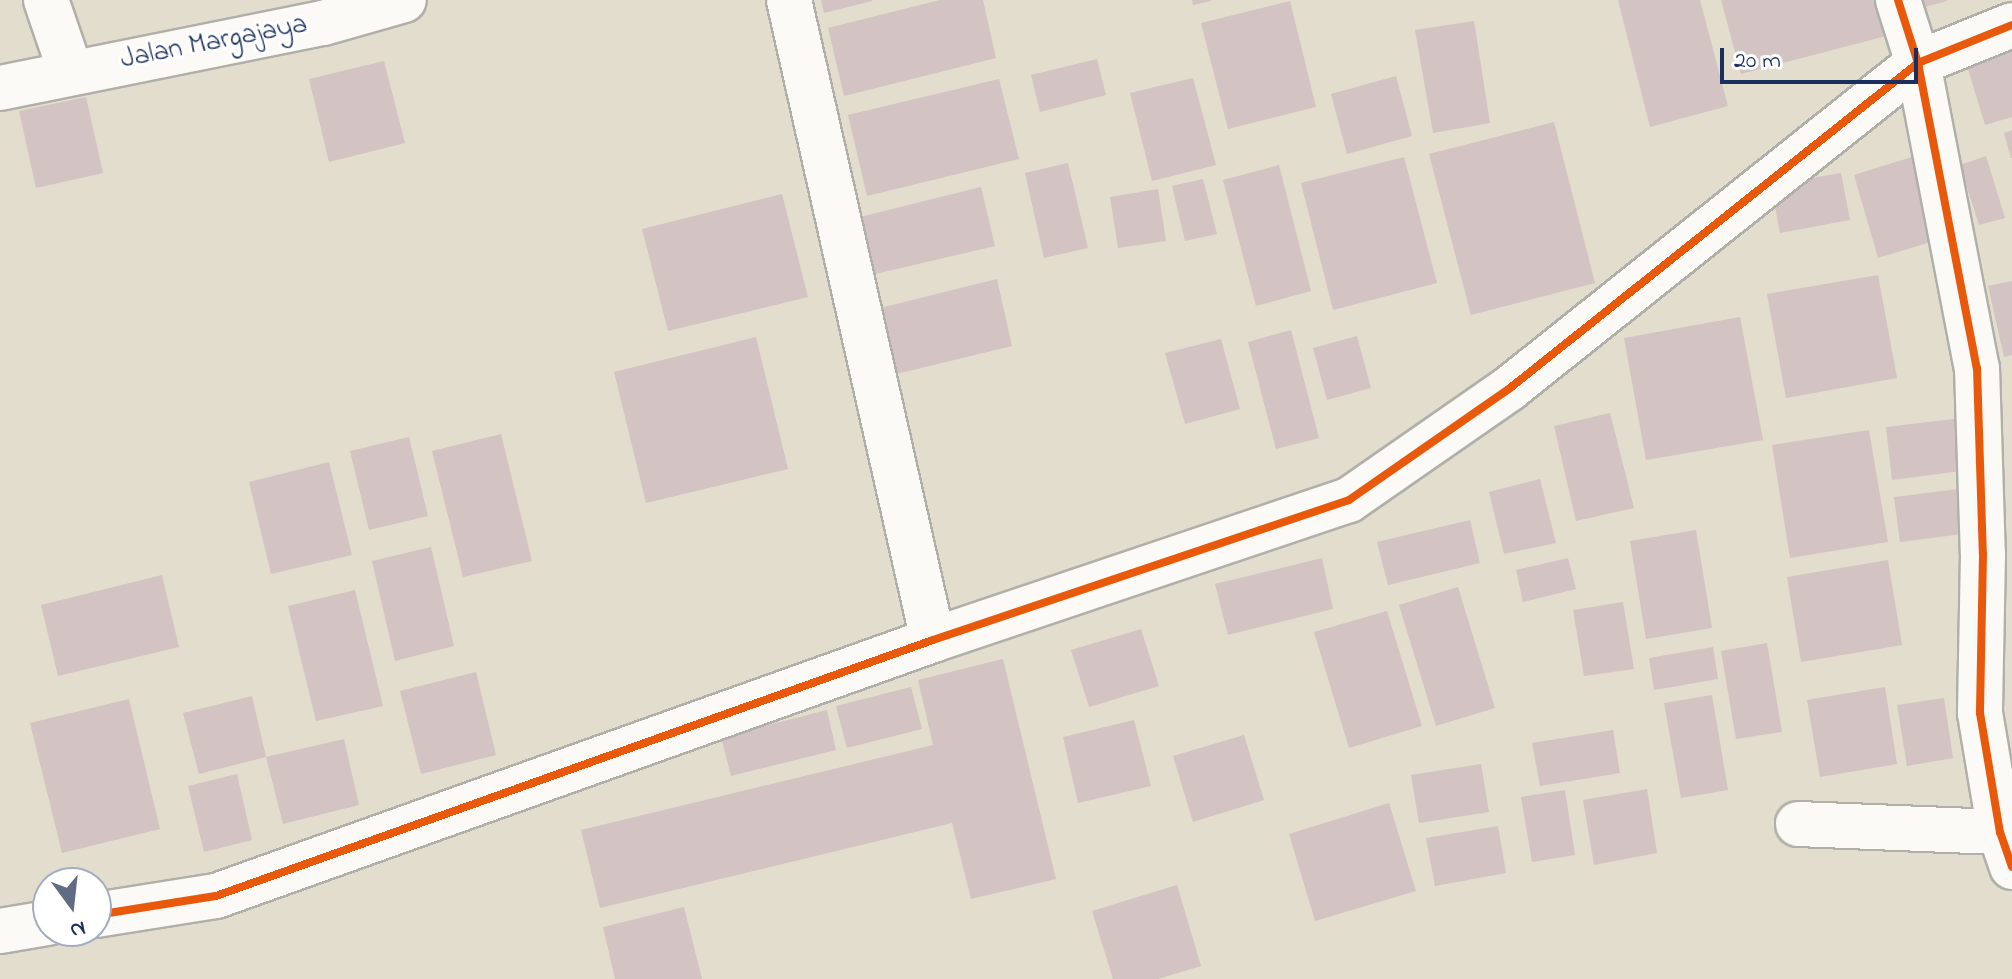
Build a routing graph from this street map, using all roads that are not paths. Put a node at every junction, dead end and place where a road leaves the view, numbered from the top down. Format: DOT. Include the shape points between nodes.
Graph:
graph roads {
  1 [pos="46,0"];
  2 [pos="404,0"];
  3 [pos="789,0"];
  4 [pos="1898,0"];
  5 [pos="320,11"];
  6 [pos="2012,25"];
  7 [pos="1918,63"];
  8 [pos="70,70"];
  9 [pos="0,88"];
  10 [pos="1995,365"];
  11 [pos="933,640"];
  12 [pos="1798,824"];
  13 [pos="2006,850"];
  14 [pos="112,912"];
  15 [pos="32,926"];
  16 [pos="0,931"];
  1 -- 8 [label="street"];
  2 -- 5 [label="street, Jalan Margajaya"];
  3 -- 11 [label="street"];
  4 -- 7 [label="street"];
  5 -- 8 [label="street, Jalan Margajaya"];
  6 -- 7 [label="street"];
  7 -- 10 [label="street"];
  7 -- 11 [label="street" via="1510,388 1349,500"];
  8 -- 9 [label="street, Jalan Margajaya"];
  10 -- 13 [label="street" via="1980,713"];
  11 -- 14 [label="street" via="216,896"];
  12 -- 13 [label="street"];
  15 -- 16 [label="street"];
}
